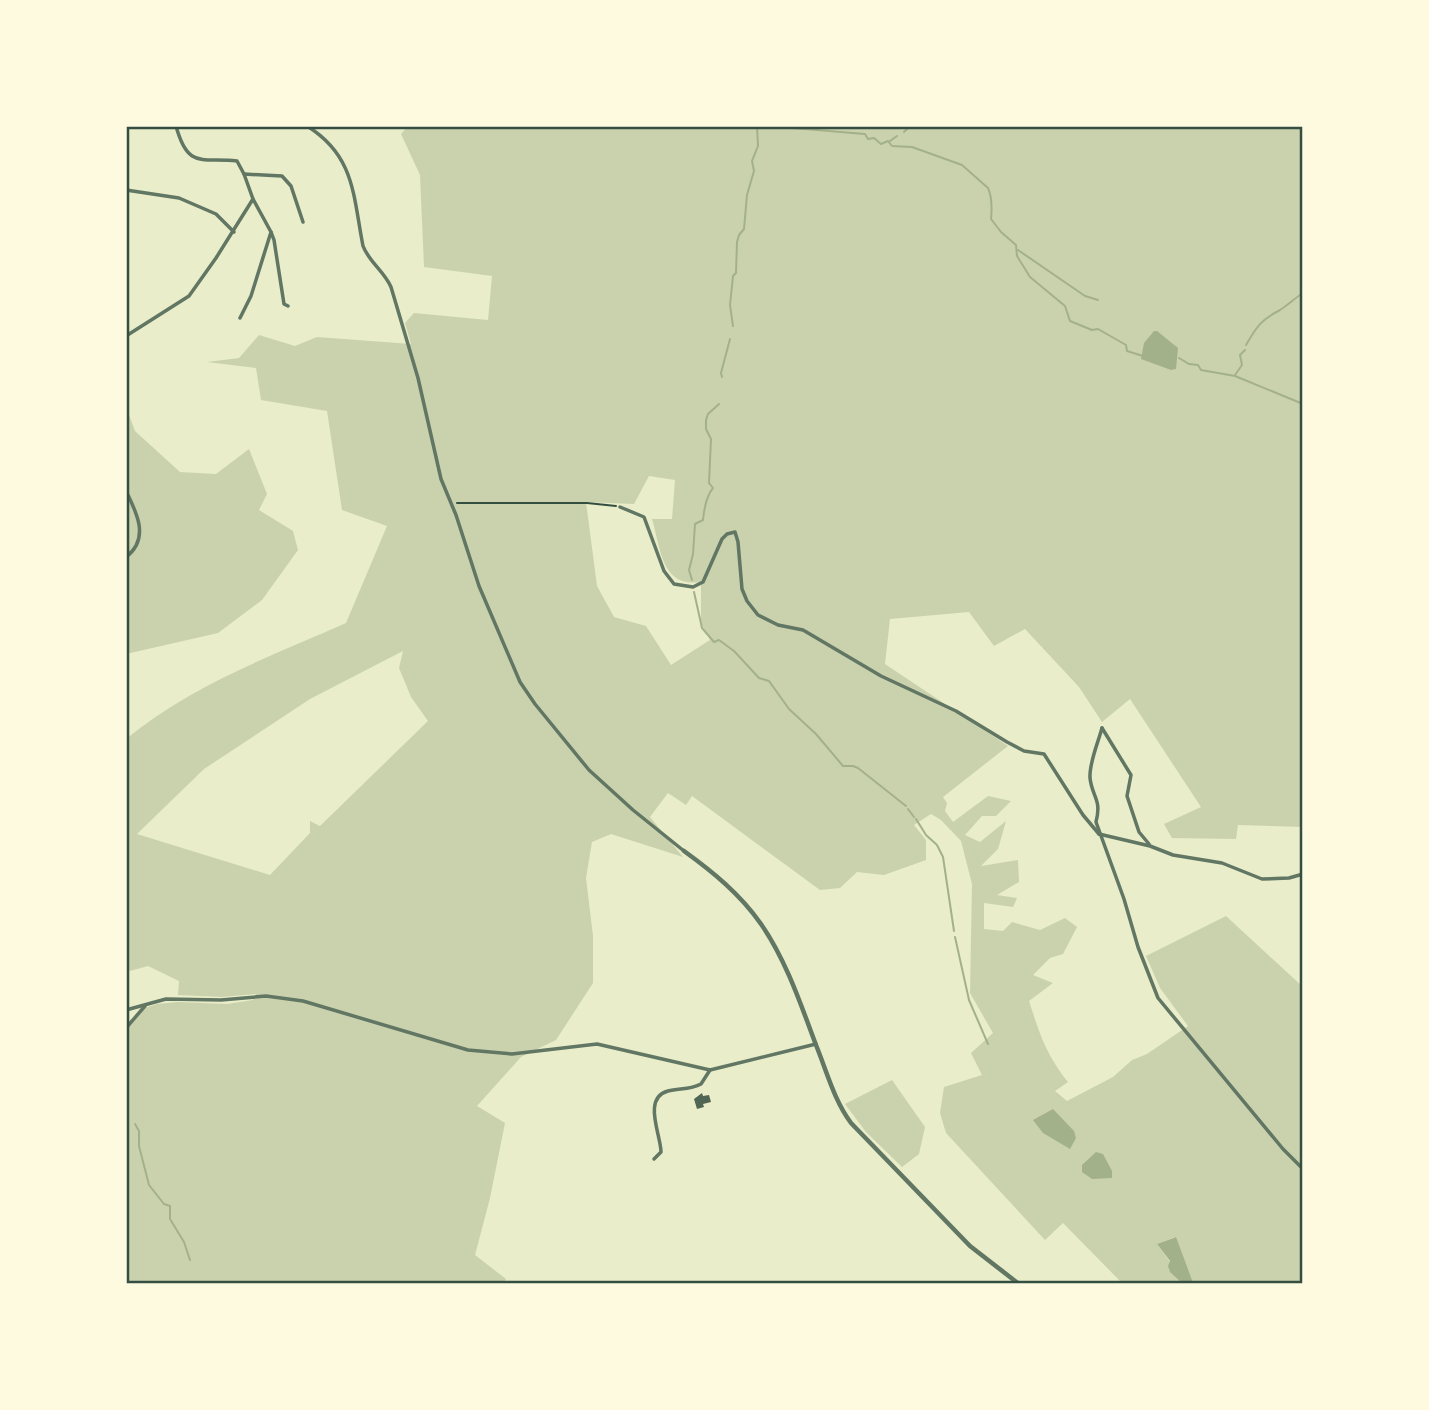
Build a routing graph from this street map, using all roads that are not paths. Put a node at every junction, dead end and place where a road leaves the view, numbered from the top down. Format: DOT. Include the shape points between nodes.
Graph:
graph roads {
  1 [pos="176,126"];
  2 [pos="307,126"];
  3 [pos="244,174"];
  4 [pos="126,190"];
  5 [pos="253,199"];
  6 [pos="303,222"];
  7 [pos="233,232"];
  8 [pos="271,232"];
  9 [pos="288,306"];
  10 [pos="240,318"];
  11 [pos="126,336"];
  12 [pos="126,491"];
  13 [pos="620,508"];
  14 [pos="126,557"];
  15 [pos="1100,834"];
  16 [pos="1150,846"];
  17 [pos="684,851"];
  18 [pos="1303,874"];
  19 [pos="146,1004"];
  20 [pos="126,1010"];
  21 [pos="126,1028"];
  22 [pos="816,1044"];
  23 [pos="710,1070"];
  24 [pos="654,1159"];
  25 [pos="1303,1169"];
  26 [pos="1019,1284"];
  1 -- 3 [label="street" via="181,144 195,157 237,161"];
  2 -- 17 [label="street" via="333,147 350,174 364,250 391,287 437,467 484,598 526,691 589,770"];
  3 -- 5 [label="street"];
  3 -- 6 [label="street" via="282,176 291,186"];
  4 -- 7 [label="street" via="179,198 216,214"];
  5 -- 7 [label="street"];
  5 -- 8 [label="street"];
  7 -- 11 [label="street" via="189,296"];
  8 -- 9 [label="street"];
  8 -- 10 [label="street"];
  12 -- 14 [label="street" via="141,535"];
  13 -- 15 [label="street" via="645,517 664,571 671,582 684,586 702,582 722,539 735,532 742,589 758,615 803,630 1015,747 1044,754"];
  15 -- 16 [label="street"];
  15 -- 16 [label="street" via="1098,799 1090,775 1102,728 1130,775 1127,796 1139,832"];
  15 -- 25 [label="street" via="1158,998"];
  16 -- 18 [label="street" via="1222,863 1262,879"];
  17 -- 22 [label="street" via="729,887 762,926"];
  19 -- 20 [label="street"];
  19 -- 21 [label="street"];
  19 -- 23 [label="street" via="179,999 280,998 468,1050 512,1054 597,1044"];
  22 -- 23 [label="street"];
  22 -- 26 [label="street" via="838,1104 851,1123 970,1246"];
  23 -- 24 [label="street" via="701,1084 666,1091 658,1098 655,1113 661,1152"];
}
